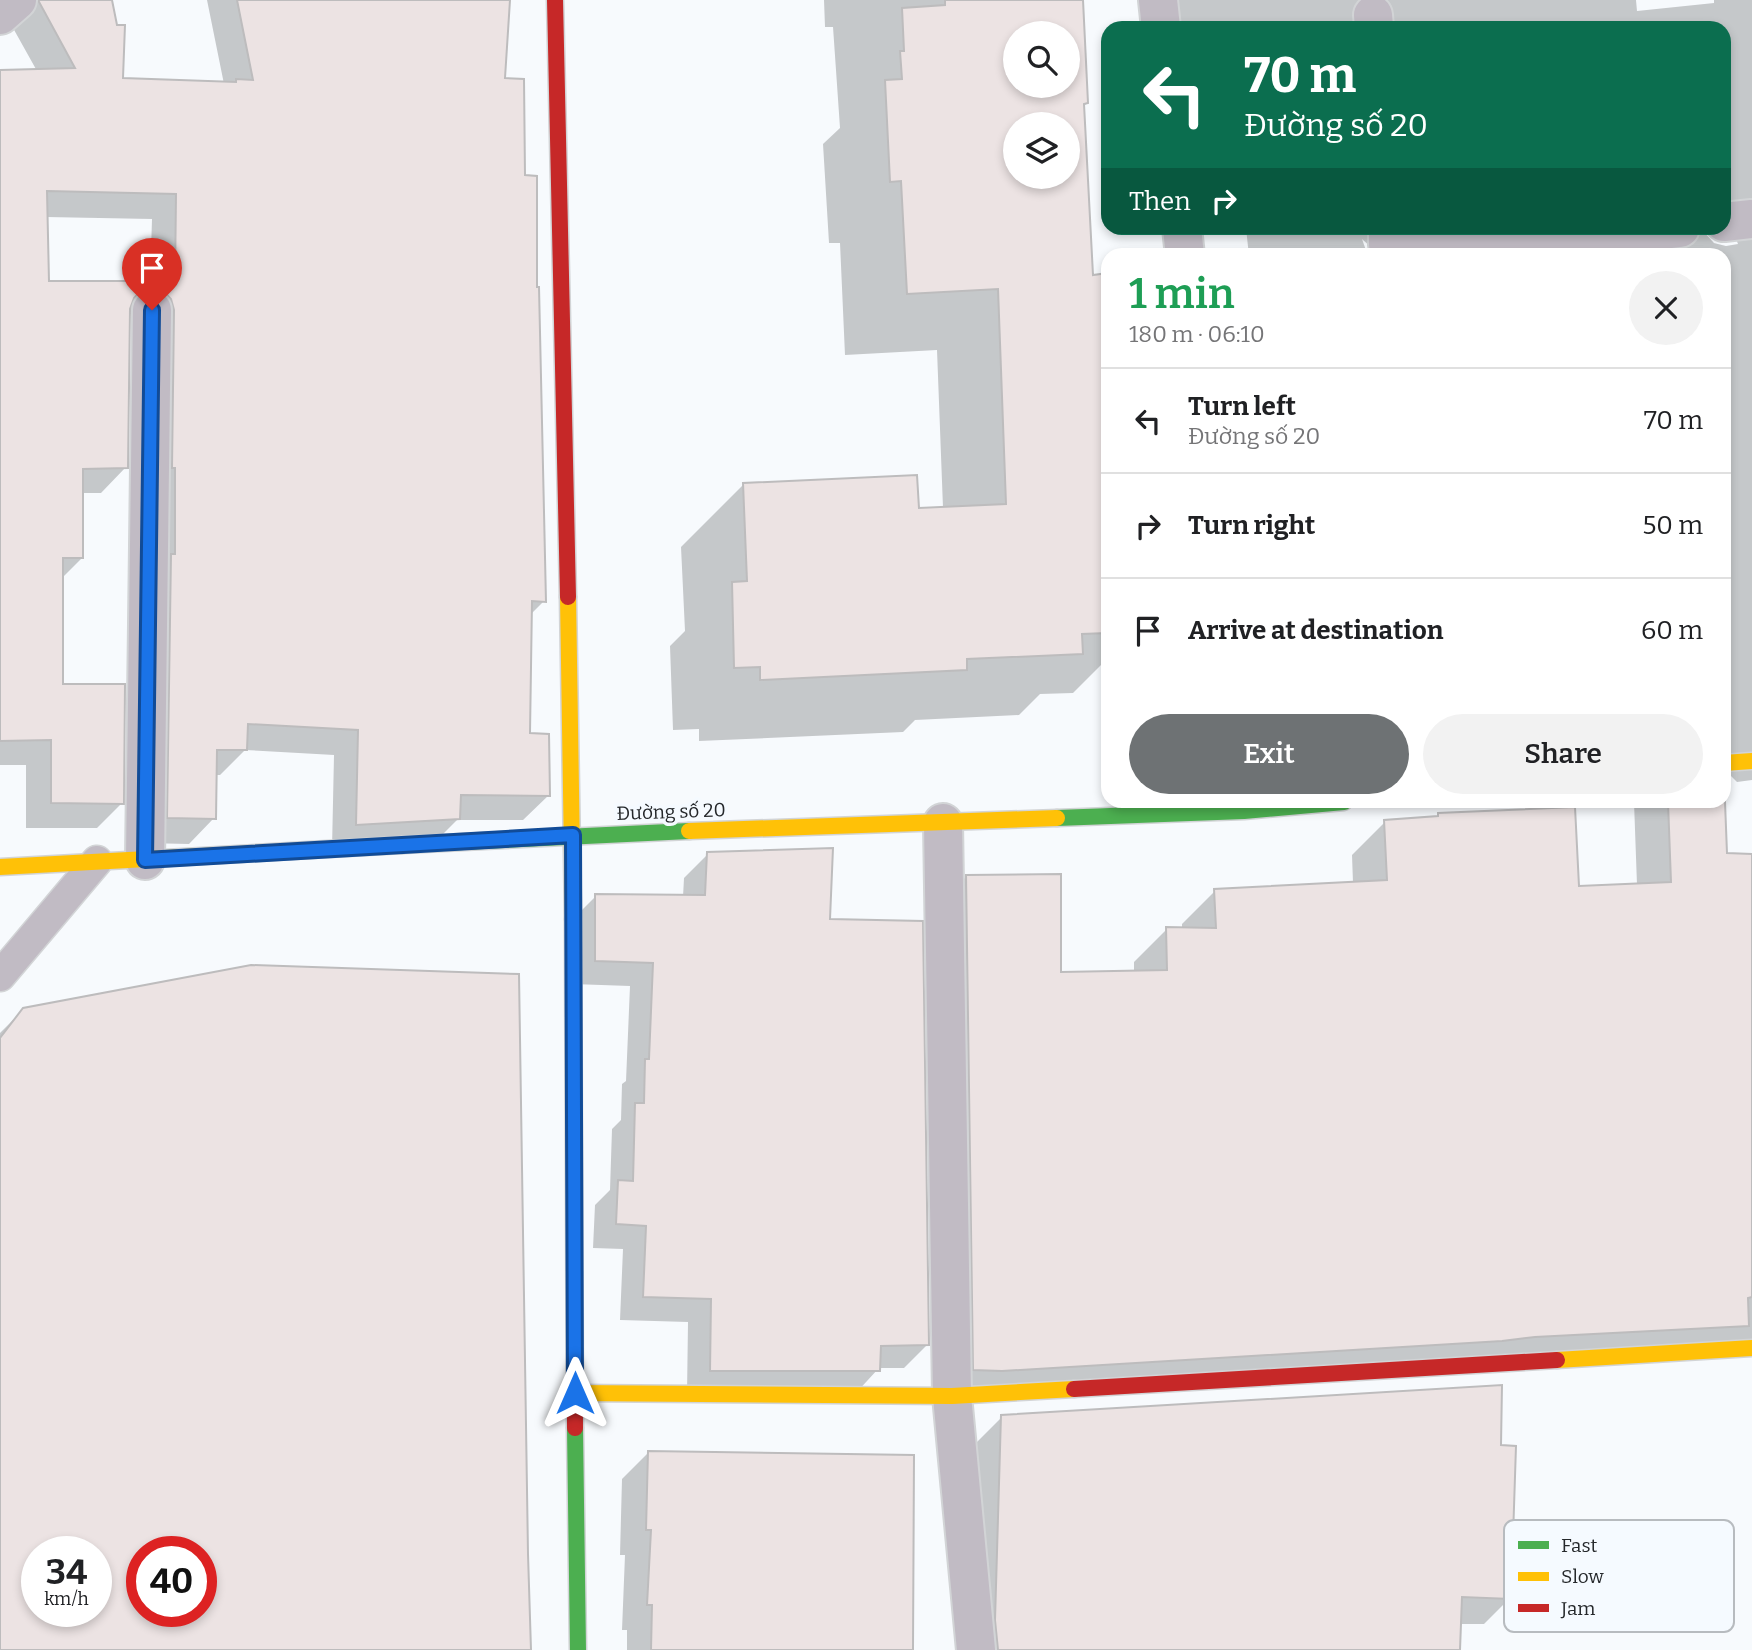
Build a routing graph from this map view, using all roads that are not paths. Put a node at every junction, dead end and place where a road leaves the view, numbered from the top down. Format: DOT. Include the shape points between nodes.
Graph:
graph roads {
  1 [pos="18,0"];
  2 [pos="555,0"];
  3 [pos="1158,0"];
  4 [pos="0,16"];
  5 [pos="1160,21"];
  6 [pos="1752,219"];
  7 [pos="1731,221"];
  8 [pos="1621,235"];
  9 [pos="1503,248"];
  10 [pos="152,310"];
  11 [pos="1752,761"];
  12 [pos="1731,762"];
  13 [pos="1206,808"];
  14 [pos="943,822"];
  15 [pos="573,835"];
  16 [pos="145,860"];
  17 [pos="97,861"];
  18 [pos="0,867"];
  19 [pos="0,976"];
  20 [pos="1752,1348"];
  21 [pos="575,1393"];
  22 [pos="952,1396"];
  23 [pos="578,1650"];
  24 [pos="976,1650"];
  1 -- 4 [label="street"];
  2 -- 15 [label="street"];
  3 -- 5 [label="street"];
  6 -- 7 [label="street"];
  8 -- 9 [label="street"];
  10 -- 16 [label="street"];
  11 -- 12 [label="street"];
  13 -- 14 [label="street, Đường số 20"];
  14 -- 15 [label="street, Đường số 20"];
  14 -- 22 [label="street"];
  15 -- 16 [label="street, Đường số 20"];
  15 -- 21 [label="street"];
  16 -- 17 [label="street, Đường số 20"];
  17 -- 18 [label="street, Đường số 20"];
  17 -- 19 [label="lane"];
  20 -- 22 [label="street"];
  21 -- 22 [label="street"];
  21 -- 23 [label="street"];
  22 -- 24 [label="street"];
}
